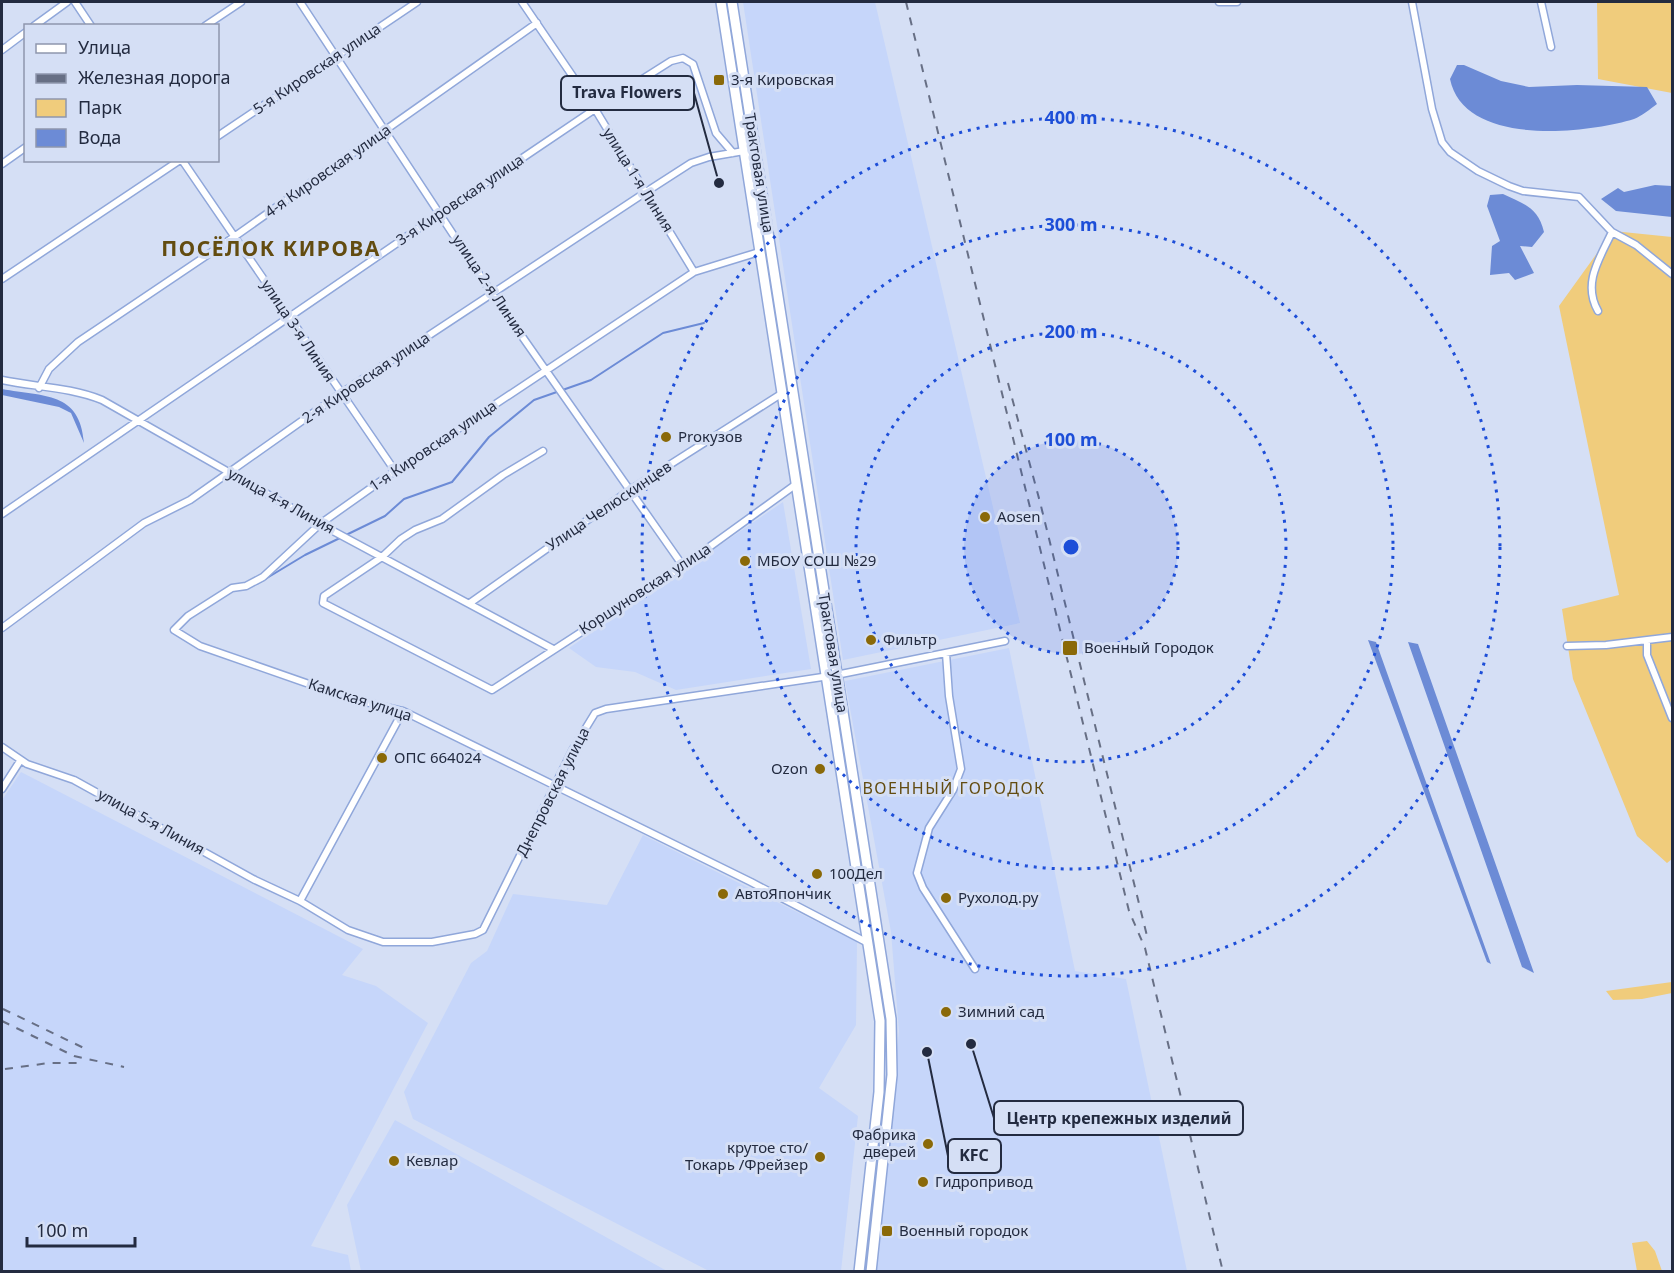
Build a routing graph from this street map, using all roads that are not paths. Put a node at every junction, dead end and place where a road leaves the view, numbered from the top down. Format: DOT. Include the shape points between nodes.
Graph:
graph roads {
  1 [pos="67,2"];
  2 [pos="75,2"];
  3 [pos="241,2"];
  4 [pos="300,2"];
  5 [pos="417,2"];
  6 [pos="522,2"];
  7 [pos="721,2"];
  8 [pos="732,2"];
  9 [pos="1219,2"];
  10 [pos="1237,2"];
  11 [pos="1412,2"];
  12 [pos="1541,2"];
  13 [pos="537,23"];
  14 [pos="37,24"];
  15 [pos="90,24"];
  16 [pos="208,24"];
  17 [pos="24,34"];
  18 [pos="1551,48"];
  19 [pos="2,50"];
  20 [pos="335,57"];
  21 [pos="595,109"];
  22 [pos="385,130"];
  23 [pos="219,135"];
  24 [pos="24,148"];
  25 [pos="744,151"];
  26 [pos="733,153"];
  27 [pos="178,162"];
  28 [pos="182,162"];
  29 [pos="2,164"];
  30 [pos="646,192"];
  31 [pos="441,213"];
  32 [pos="1612,232"];
  33 [pos="234,237"];
  34 [pos="759,252"];
  35 [pos="694,272"];
  36 [pos="1672,274"];
  37 [pos="2,279"];
  38 [pos="493,295"];
  39 [pos="1598,310"];
  40 [pos="288,317"];
  41 [pos="547,371"];
  42 [pos="2,380"];
  43 [pos="39,388"];
  44 [pos="340,394"];
  45 [pos="781,394"];
  46 [pos="137,420"];
  47 [pos="543,451"];
  48 [pos="395,471"];
  49 [pos="229,472"];
  50 [pos="795,485"];
  51 [pos="630,490"];
  52 [pos="2,514"];
  53 [pos="321,524"];
  54 [pos="382,557"];
  55 [pos="683,566"];
  56 [pos="470,603"];
  57 [pos="2,628"];
  58 [pos="1672,637"];
  59 [pos="1647,640"];
  60 [pos="1005,641"];
  61 [pos="1567,646"];
  62 [pos="553,649"];
  63 [pos="946,653"];
  64 [pos="836,675"];
  65 [pos="826,677"];
  66 [pos="403,711"];
  67 [pos="1672,718"];
  68 [pos="2,747"];
  69 [pos="20,761"];
  70 [pos="555,786"];
  71 [pos="2,789"];
  72 [pos="300,901"];
  73 [pos="483,930"];
  74 [pos="868,944"];
  75 [pos="975,969"];
  76 [pos="859,1272"];
  77 [pos="871,1272"];
  1 -- 14 [label="street"];
  2 -- 15 [label="street"];
  3 -- 16 [label="street"];
  4 -- 20 [label="street, улица 2-я Линия"];
  5 -- 20 [label="street, 5-я Кировская улица"];
  6 -- 13 [label="street, улица 1-я Линия"];
  7 -- 25 [label="main road, Трактовая улица"];
  8 -- 64 [label="main road, Трактовая улица"];
  9 -- 10 [label="street"];
  11 -- 32 [label="street" via="1434,118 1450,152 1478,171 1516,188 1579,197"];
  12 -- 18 [label="street"];
  13 -- 21 [label="street, улица 1-я Линия"];
  13 -- 22 [label="street, 4-я Кировская улица"];
  17 -- 19 [label="street"];
  20 -- 22 [label="street, улица 2-я Линия"];
  20 -- 23 [label="street, 5-я Кировская улица"];
  21 -- 26 [label="street, 3-я Кировская улица" via="671,61 683,58 693,64 716,133"];
  21 -- 30 [label="street, улица 1-я Линия"];
  21 -- 31 [label="street, 3-я Кировская улица"];
  22 -- 31 [label="street, улица 2-я Линия"];
  22 -- 33 [label="street, 4-я Кировская улица"];
  24 -- 29 [label="street"];
  25 -- 26 [label="street, 2-я Кировская улица"];
  25 -- 34 [label="main road, Трактовая улица"];
  26 -- 30 [label="street, 2-я Кировская улица" via="691,164"];
  27 -- 37 [label="street"];
  28 -- 33 [label="street, улица 3-я Линия"];
  30 -- 35 [label="street, улица 1-я Линия"];
  30 -- 38 [label="street, 2-я Кировская улица"];
  31 -- 38 [label="street, улица 2-я Линия"];
  31 -- 40 [label="street, 3-я Кировская улица"];
  32 -- 36 [label="street" via="1636,245"];
  32 -- 39 [label="street" via="1590,283"];
  33 -- 40 [label="street, улица 3-я Линия"];
  33 -- 43 [label="street, 4-я Кировская улица" via="78,342 50,369"];
  34 -- 35 [label="street"];
  34 -- 45 [label="main road, Трактовая улица"];
  35 -- 41 [label="street, 1-я Кировская улица"];
  38 -- 41 [label="street, улица 2-я Линия"];
  38 -- 44 [label="street, 2-я Кировская улица"];
  40 -- 44 [label="street, улица 3-я Линия"];
  40 -- 46 [label="street, 3-я Кировская улица"];
  41 -- 48 [label="street, 1-я Кировская улица"];
  41 -- 51 [label="street, улица 2-я Линия"];
  42 -- 43 [label="street, улица 4-я Линия"];
  43 -- 46 [label="street, улица 4-я Линия" via="85,393"];
  44 -- 48 [label="street, улица 3-я Линия"];
  44 -- 49 [label="street, 2-я Кировская улица"];
  45 -- 50 [label="main road, Трактовая улица"];
  45 -- 51 [label="street, Улица Челюскинцев"];
  46 -- 49 [label="street, улица 4-я Линия"];
  46 -- 52 [label="street, 3-я Кировская улица"];
  47 -- 54 [label="street" via="442,519 401,539"];
  48 -- 53 [label="street, 1-я Кировская улица"];
  49 -- 53 [label="street, улица 4-я Линия"];
  49 -- 57 [label="street, 2-я Кировская улица" via="190,500 131,532"];
  50 -- 55 [label="street, Коршуновская улица"];
  50 -- 65 [label="main road, Трактовая улица"];
  51 -- 55 [label="street, улица 2-я Линия"];
  51 -- 56 [label="street, Улица Челюскинцев"];
  53 -- 54 [label="street, улица 4-я Линия"];
  53 -- 66 [label="street, Камская улица" via="263,577 232,588 188,616 174,630 200,646 350,698"];
  54 -- 56 [label="street, улица 4-я Линия"];
  54 -- 62 [label="street, Коршуновская улица" via="324,596 323,603 492,690"];
  55 -- 62 [label="street, Коршуновская улица"];
  56 -- 62 [label="street, улица 4-я Линия"];
  58 -- 59 [label="street"];
  59 -- 61 [label="street"];
  59 -- 67 [label="street" via="1647,654"];
  60 -- 63 [label="street, Днепровская улица"];
  63 -- 64 [label="street, Днепровская улица"];
  63 -- 75 [label="street" via="961,769 929,828 917,873"];
  64 -- 65 [label="street, Днепровская улица"];
  64 -- 77 [label="main road, Трактовая улица" via="892,1036 889,1111"];
  65 -- 70 [label="street, Днепровская улица" via="595,713"];
  65 -- 74 [label="main road, Трактовая улица"];
  66 -- 70 [label="street, Камская улица"];
  66 -- 72 [label="street"];
  68 -- 69 [label="street, улица 5-я Линия"];
  69 -- 71 [label="street"];
  69 -- 72 [label="street, улица 5-я Линия" via="74,780"];
  70 -- 73 [label="street, Днепровская улица"];
  70 -- 74 [label="street, Камская улица"];
  72 -- 73 [label="street, улица 5-я Линия" via="348,930 383,942 432,942"];
  74 -- 76 [label="main road, Трактовая улица" via="881,1044"];
}
